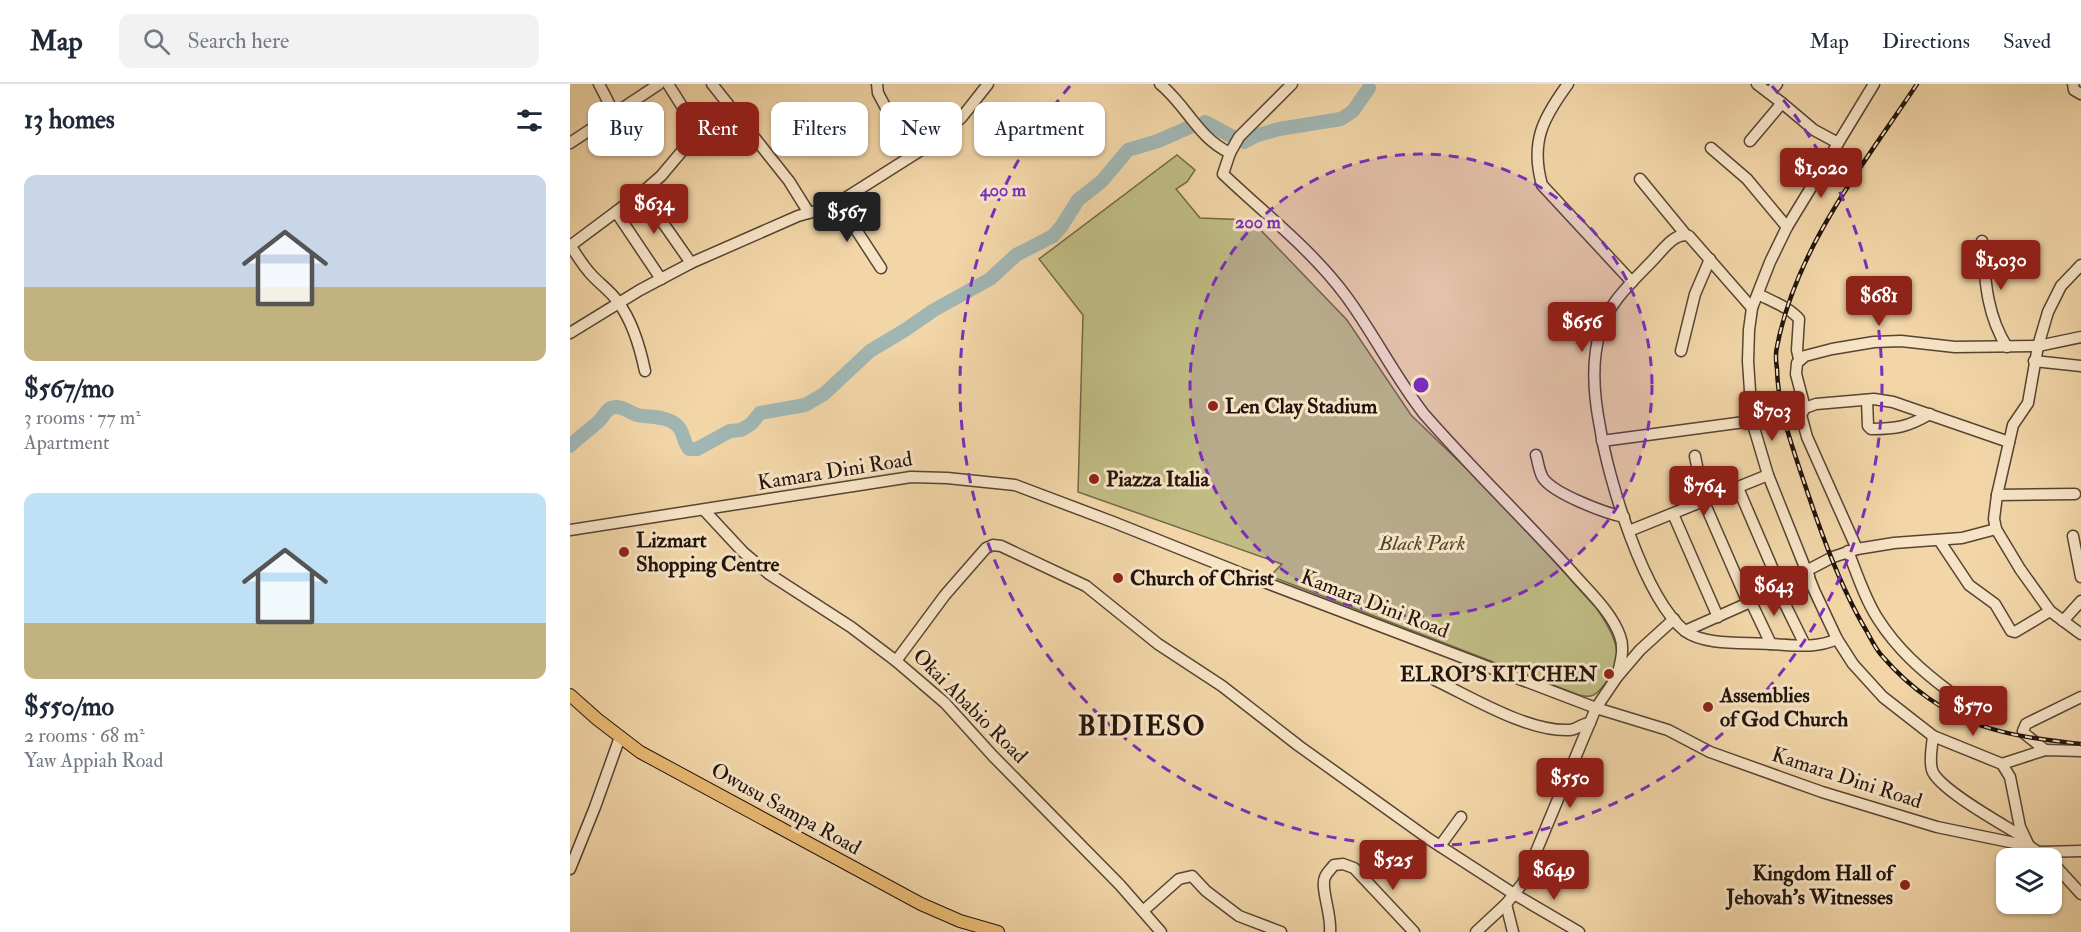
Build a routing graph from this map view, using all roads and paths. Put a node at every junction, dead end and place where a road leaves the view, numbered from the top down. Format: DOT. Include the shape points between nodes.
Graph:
graph roads {
  1 [pos="598,84"];
  2 [pos="659,84"];
  3 [pos="668,84"];
  4 [pos="712,84"];
  5 [pos="876,84"];
  6 [pos="988,84"];
  7 [pos="1160,84"];
  8 [pos="1292,84"];
  9 [pos="1568,84"];
  10 [pos="1757,84"];
  11 [pos="1777,84"];
  12 [pos="1874,84"];
  13 [pos="2073,84"];
  14 [pos="1769,93"];
  15 [pos="2081,94"];
  16 [pos="608,102"];
  17 [pos="633,102"];
  18 [pos="679,102"];
  19 [pos="726,102"];
  20 [pos="883,102"];
  21 [pos="1782,103"];
  22 [pos="962,117"];
  23 [pos="588,132"];
  24 [pos="1750,141"];
  25 [pos="1838,142"];
  26 [pos="570,143"];
  27 [pos="759,144"];
  28 [pos="1711,148"];
  29 [pos="1230,153"];
  30 [pos="678,156"];
  31 [pos="909,156"];
  32 [pos="1640,179"];
  33 [pos="645,190"];
  34 [pos="838,202"];
  35 [pos="616,212"];
  36 [pos="809,213"];
  37 [pos="1787,227"];
  38 [pos="1686,235"];
  39 [pos="1982,241"];
  40 [pos="570,246"];
  41 [pos="1710,259"];
  42 [pos="691,263"];
  43 [pos="2081,265"];
  44 [pos="881,268"];
  45 [pos="661,279"];
  46 [pos="1632,282"];
  47 [pos="1758,294"];
  48 [pos="619,303"];
  49 [pos="1752,308"];
  50 [pos="570,333"];
  51 [pos="2081,337"];
  52 [pos="2007,346"];
  53 [pos="2037,346"];
  54 [pos="1681,351"];
  55 [pos="1799,359"];
  56 [pos="2034,361"];
  57 [pos="2081,366"];
  58 [pos="645,371"];
  59 [pos="1867,400"];
  60 [pos="1805,408"];
  61 [pos="1930,414"];
  62 [pos="1752,421"];
  63 [pos="1602,441"];
  64 [pos="2009,442"];
  65 [pos="1536,455"];
  66 [pos="1695,456"];
  67 [pos="1768,475"];
  68 [pos="1738,488"];
  69 [pos="2075,494"];
  70 [pos="1997,495"];
  71 [pos="1704,502"];
  72 [pos="704,510"];
  73 [pos="1673,514"];
  74 [pos="1624,517"];
  75 [pos="1995,529"];
  76 [pos="570,530"];
  77 [pos="1629,531"];
  78 [pos="2073,537"];
  79 [pos="1939,540"];
  80 [pos="1852,550"];
  81 [pos="1808,573"];
  82 [pos="2081,577"];
  83 [pos="1780,589"];
  84 [pos="2081,601"];
  85 [pos="1750,602"];
  86 [pos="2050,611"];
  87 [pos="1718,616"];
  88 [pos="1674,619"];
  89 [pos="2062,621"];
  90 [pos="1685,631"];
  91 [pos="2081,634"];
  92 [pos="1837,639"];
  93 [pos="1771,644"];
  94 [pos="1805,645"];
  95 [pos="896,661"];
  96 [pos="1617,677"];
  97 [pos="1435,680"];
  98 [pos="1950,692"];
  99 [pos="570,694"];
  100 [pos="2081,697"];
  101 [pos="1596,708"];
  102 [pos="1590,723"];
  103 [pos="1933,736"];
  104 [pos="620,737"];
  105 [pos="2045,750"];
  106 [pos="2081,751"];
  107 [pos="2002,764"];
  108 [pos="1461,816"];
  109 [pos="2026,842"];
  110 [pos="1440,846"];
  111 [pos="2034,848"];
  112 [pos="2081,851"];
  113 [pos="2062,853"];
  114 [pos="572,858"];
  115 [pos="570,869"];
  116 [pos="2062,873"];
  117 [pos="1514,894"];
  118 [pos="2081,894"];
  119 [pos="1506,904"];
  120 [pos="1143,912"];
  121 [pos="998,932"];
  122 [pos="1161,932"];
  123 [pos="1281,932"];
  124 [pos="1330,932"];
  125 [pos="1414,932"];
  126 [pos="1476,932"];
  127 [pos="1513,932"];
  128 [pos="1580,932"];
  1 -- 16 [label="street"];
  2 -- 17 [label="street"];
  3 -- 18 [label="street"];
  4 -- 19 [label="street"];
  5 -- 20 [label="street"];
  6 -- 22 [label="street"];
  7 -- 29 [label="street" via="1205,137"];
  8 -- 29 [label="street" via="1239,137"];
  9 -- 46 [label="street" via="1540,130 1538,172 1542,185"];
  10 -- 14 [label="street"];
  11 -- 14 [label="street"];
  12 -- 25 [label="street"];
  13 -- 15 [label="street"];
  14 -- 21 [label="street"];
  21 -- 24 [label="street"];
  21 -- 25 [label="street" via="1814,130"];
  23 -- 26 [label="street"];
  25 -- 37 [label="street"];
  27 -- 36 [label="street"];
  28 -- 37 [label="street" via="1747,179"];
  29 -- 96 [label="street" via="1223,174 1335,282 1424,414 1559,558 1612,621 1622,646"];
  30 -- 33 [label="street"];
  31 -- 34 [label="street"];
  32 -- 38 [label="street"];
  33 -- 35 [label="street"];
  33 -- 42 [label="street"];
  34 -- 36 [label="street"];
  34 -- 44 [label="street"];
  35 -- 40 [label="street"];
  35 -- 45 [label="street"];
  36 -- 42 [label="street"];
  37 -- 47 [label="street"];
  38 -- 41 [label="street"];
  38 -- 46 [label="street" via="1673,240"];
  39 -- 52 [label="street" via="1990,309"];
  40 -- 48 [label="street"];
  41 -- 49 [label="street"];
  41 -- 54 [label="street" via="1695,294"];
  42 -- 45 [label="street"];
  43 -- 53 [label="street" via="2055,297"];
  45 -- 48 [label="street"];
  46 -- 63 [label="street" via="1606,316 1597,345 1596,386"];
  47 -- 49 [label="street"];
  47 -- 55 [label="street" via="1799,319"];
  48 -- 50 [label="street"];
  48 -- 58 [label="street" via="640,348"];
  49 -- 62 [label="street" via="1748,392"];
  51 -- 53 [label="street"];
  52 -- 53 [label="street"];
  52 -- 55 [label="street" via="1955,347 1886,341 1849,345"];
  53 -- 56 [label="street"];
  55 -- 60 [label="street" via="1796,374"];
  56 -- 57 [label="street"];
  56 -- 64 [label="street" via="2028,403 2015,420"];
  59 -- 60 [label="street"];
  59 -- 61 [label="street" via="1893,402"];
  59 -- 61 [label="street" via="1871,429 1910,425"];
  60 -- 80 [label="street" via="1801,414 1807,437"];
  61 -- 64 [label="street"];
  62 -- 63 [label="street"];
  62 -- 67 [label="street"];
  63 -- 74 [label="street"];
  64 -- 70 [label="street"];
  65 -- 74 [label="street" via="1543,477 1551,485 1607,513"];
  66 -- 71 [label="street"];
  67 -- 68 [label="street"];
  67 -- 81 [label="street"];
  68 -- 71 [label="street"];
  68 -- 83 [label="street"];
  69 -- 70 [label="street"];
  70 -- 75 [label="street"];
  71 -- 73 [label="street"];
  71 -- 85 [label="street"];
  72 -- 76 [label="street, Kamara Dini Road"];
  72 -- 95 [label="street, Okai Ababio Road" via="769,574 852,627"];
  72 -- 101 [label="street, Kamara Dini Road" via="911,477 1015,485"];
  73 -- 77 [label="street"];
  73 -- 87 [label="street"];
  74 -- 77 [label="street"];
  75 -- 79 [label="street"];
  75 -- 86 [label="street"];
  77 -- 88 [label="street" via="1653,588"];
  78 -- 82 [label="street"];
  79 -- 80 [label="street"];
  79 -- 86 [label="street" via="1969,585 1995,604 2011,631"];
  80 -- 81 [label="street"];
  80 -- 98 [label="street" via="1874,611 1887,631 1905,655"];
  81 -- 83 [label="street"];
  81 -- 92 [label="street"];
  83 -- 85 [label="street"];
  83 -- 94 [label="street"];
  84 -- 89 [label="street"];
  85 -- 87 [label="street"];
  85 -- 93 [label="street"];
  86 -- 89 [label="street"];
  87 -- 90 [label="street"];
  88 -- 90 [label="street"];
  88 -- 96 [label="street"];
  89 -- 91 [label="street"];
  90 -- 93 [label="street" via="1705,639"];
  92 -- 94 [label="street"];
  92 -- 103 [label="street" via="1883,698"];
  93 -- 94 [label="street"];
  95 -- 110 [label="street" via="945,595 986,548 997,544 1086,586 1158,644 1222,686"];
  95 -- 120 [label="street, Okai Ababio Road" via="945,703"];
  96 -- 101 [label="street"];
  97 -- 102 [label="street" via="1534,725 1570,730"];
  99 -- 104 [label="main road, Owusu Sampa Road"];
  100 -- 105 [label="street" via="2026,724 2025,734"];
  101 -- 102 [label="street"];
  101 -- 109 [label="street, Kamara Dini Road" via="1668,730 1710,752 1842,799 1937,827"];
  102 -- 117 [label="street" via="1532,863"];
  103 -- 107 [label="street"];
  103 -- 109 [label="street" via="1931,760 1936,778"];
  104 -- 114 [label="street"];
  104 -- 121 [label="main road, Owusu Sampa Road" via="640,752 921,904"];
  105 -- 106 [label="street"];
  105 -- 107 [label="street"];
  107 -- 109 [label="street" via="2010,777"];
  108 -- 110 [label="street"];
  109 -- 111 [label="street, Kamara Dini Road"];
  110 -- 117 [label="street"];
  112 -- 113 [label="street"];
  114 -- 115 [label="street"];
  116 -- 118 [label="street"];
  117 -- 119 [label="street"];
  117 -- 128 [label="street"];
  119 -- 126 [label="street"];
  119 -- 127 [label="street"];
  120 -- 122 [label="street, Okai Ababio Road"];
  120 -- 123 [label="street" via="1179,879 1192,876 1239,916"];
  124 -- 125 [label="street" via="1323,880 1335,865 1343,864 1354,868"];
}
